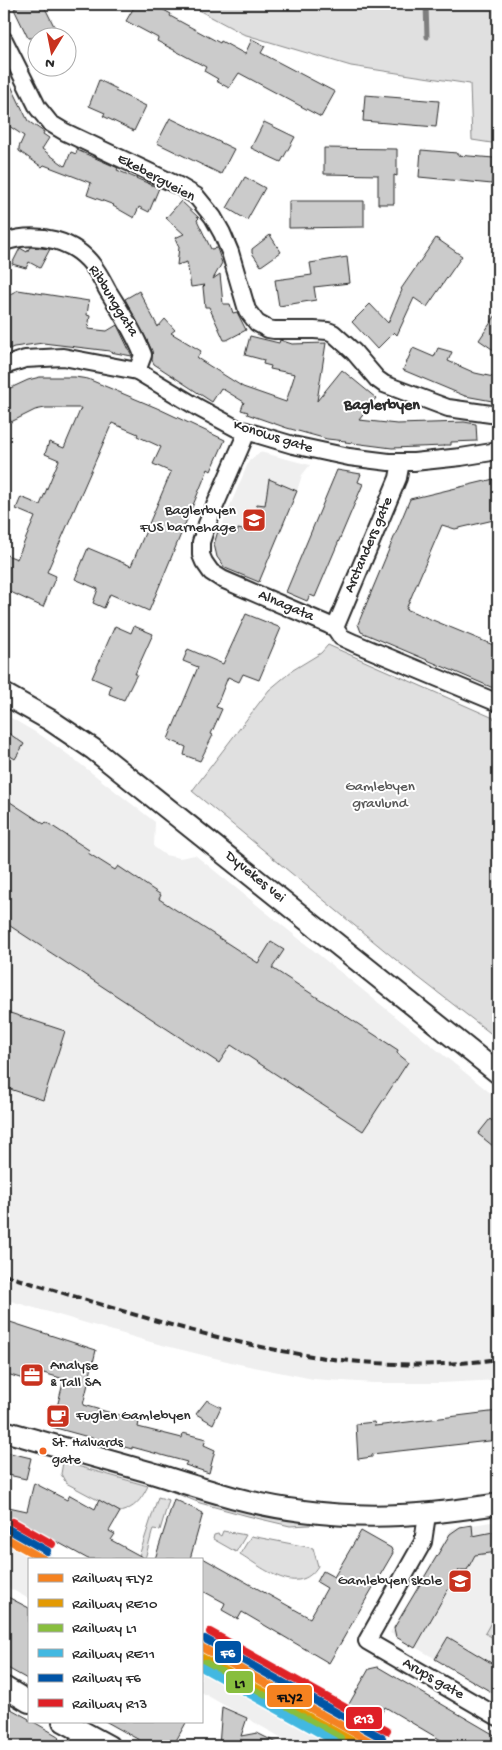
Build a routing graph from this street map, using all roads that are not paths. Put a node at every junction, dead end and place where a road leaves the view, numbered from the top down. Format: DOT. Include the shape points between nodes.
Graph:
graph roads {
  1 [pos="4,40"];
  2 [pos="4,242"];
  3 [pos="4,366"];
  4 [pos="137,371"];
  5 [pos="498,415"];
  6 [pos="246,432"];
  7 [pos="498,451"];
  8 [pos="400,462"];
  9 [pos="335,628"];
  10 [pos="4,694"];
  11 [pos="498,703"];
  12 [pos="498,1073"];
  13 [pos="4,1431"];
  14 [pos="498,1504"];
  15 [pos="427,1515"];
  16 [pos="4,1688"];
  17 [pos="28,1701"];
  18 [pos="498,1718"];
  19 [pos="64,1722"];
  20 [pos="80,1740"];
  21 [pos="109,1746"];
  1 -- 5 [label="street, Ekebergveien" via="38,108 50,123 196,196 225,239 247,310 263,326 274,330 328,331 338,336 384,384 448,408"];
  2 -- 4 [label="street, Ribbunggata" via="32,236 45,237 72,248 86,258 96,269 136,337 143,355"];
  3 -- 4 [label="street, Konows gate" via="24,359 63,357"];
  4 -- 6 [label="street, Konows gate" via="197,408"];
  6 -- 8 [label="street, Konows gate" via="349,457"];
  6 -- 9 [label="street, Alnagata" via="203,535 204,562 222,579"];
  7 -- 8 [label="street, Konows gate" via="461,458"];
  8 -- 9 [label="street, Arctanders gate" via="398,478"];
  9 -- 11 [label="street, Alnagata" via="342,637 354,643"];
  10 -- 12 [label="street, Dyvekes vei" via="100,753"];
  13 -- 15 [label="street" via="216,1493 272,1506 364,1516"];
  14 -- 15 [label="street"];
  15 -- 18 [label="street, Arups gate" via="424,1542 367,1642"];
  16 -- 17 [label="street"];
  19 -- 20 [label="street"];
  20 -- 21 [label="street"];
}
